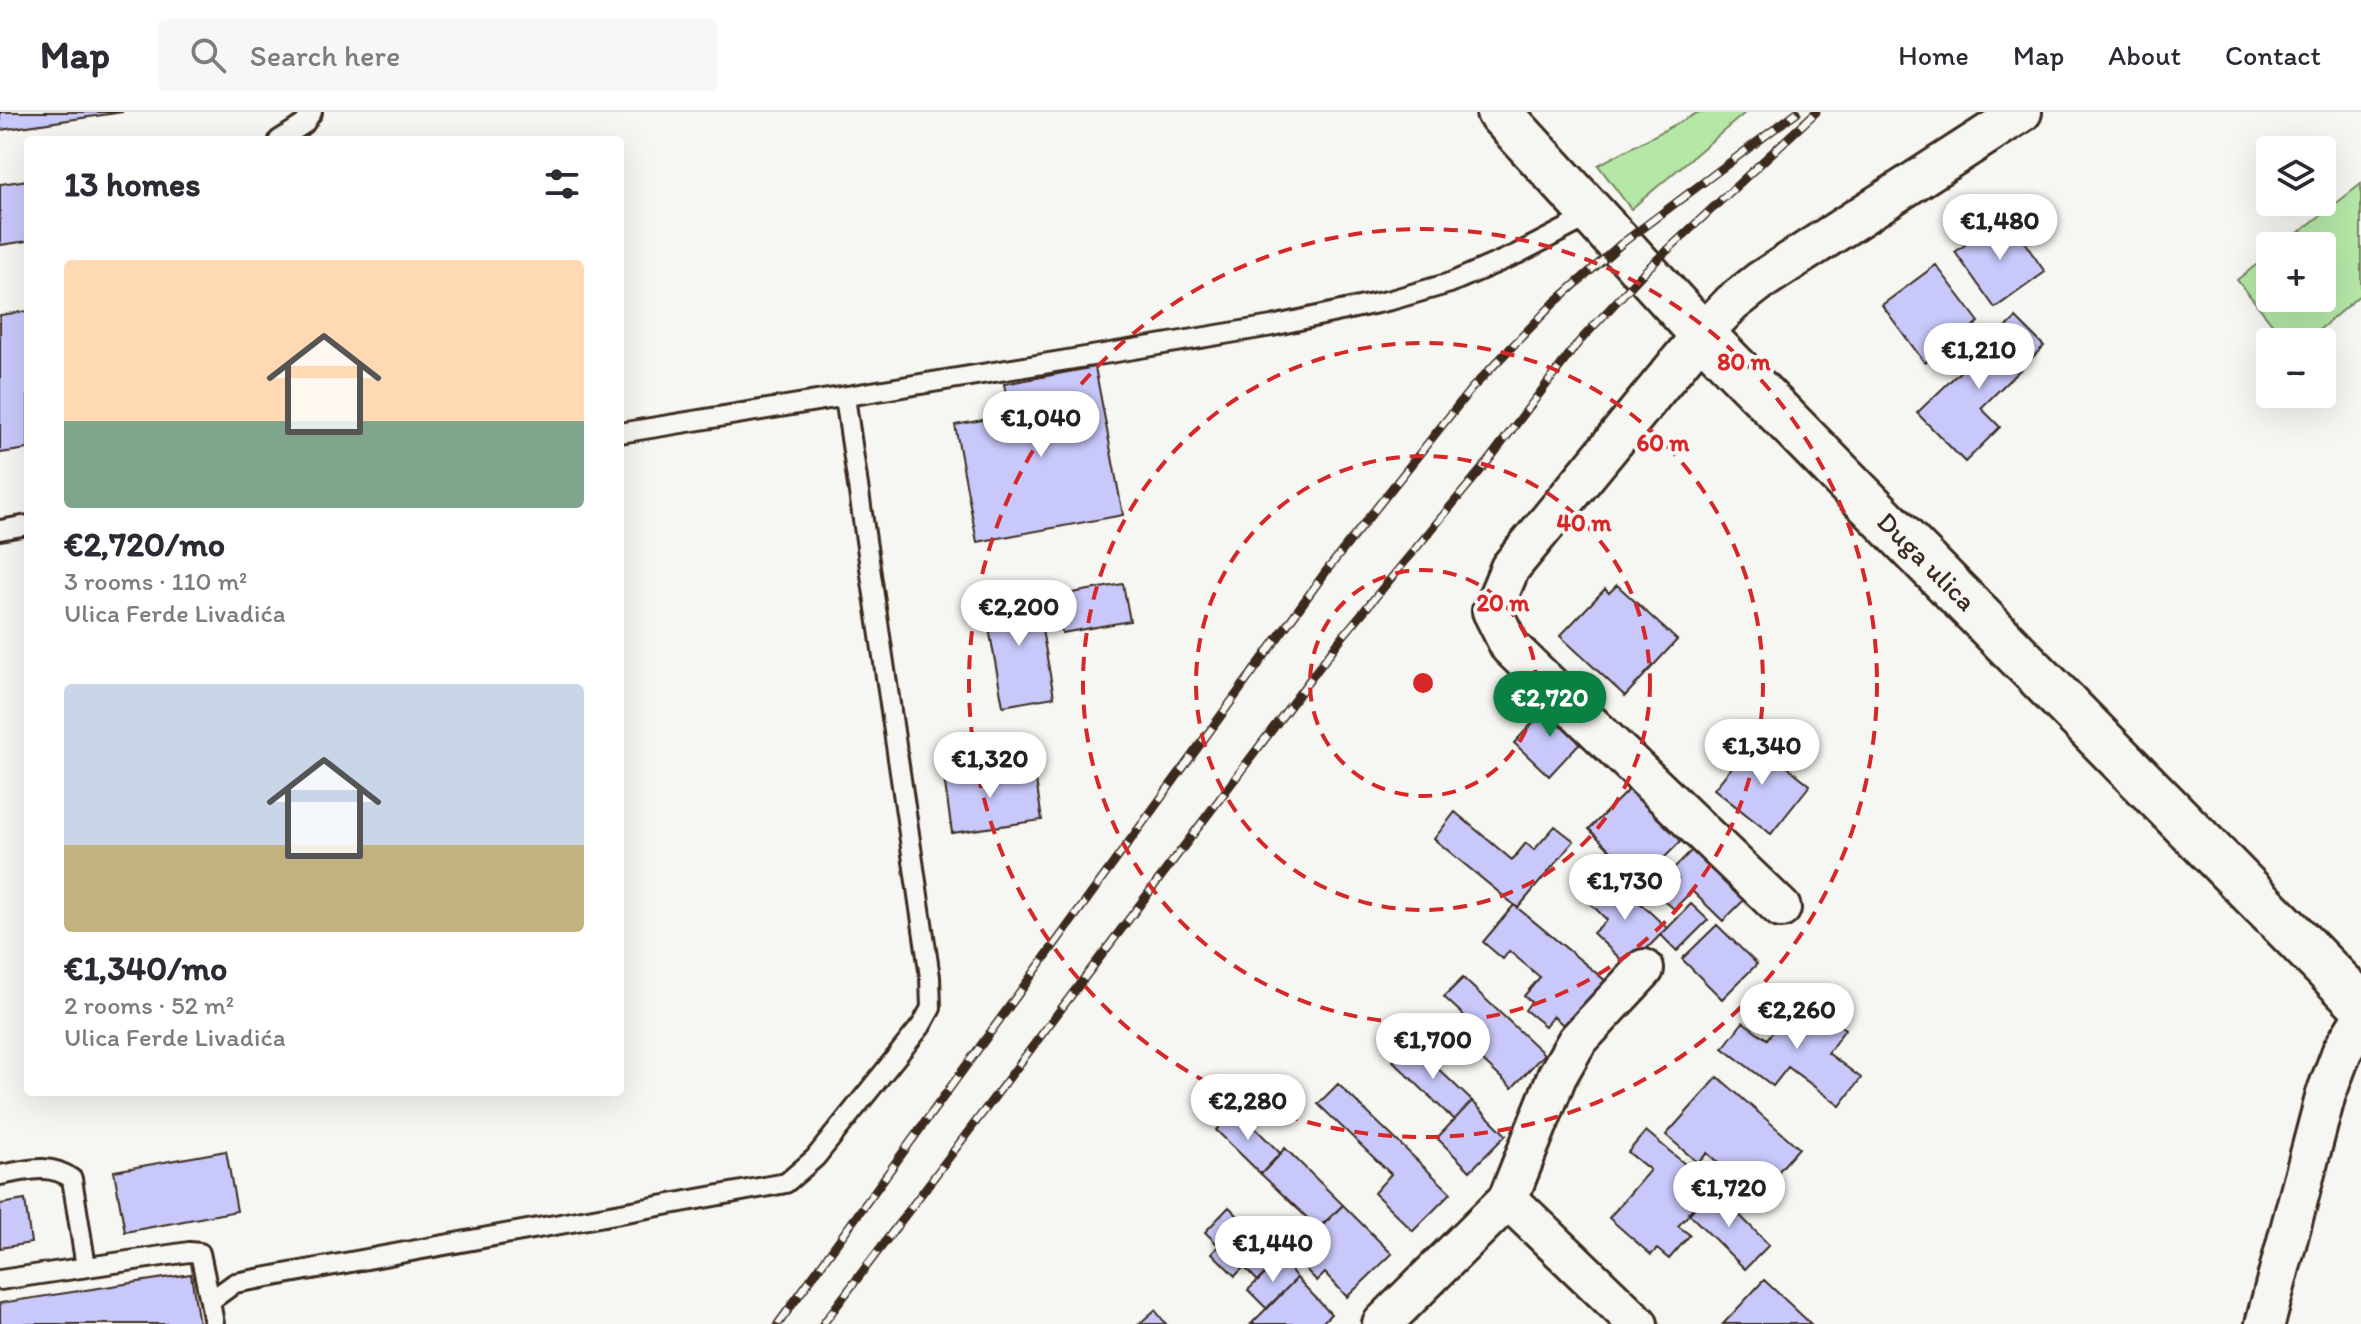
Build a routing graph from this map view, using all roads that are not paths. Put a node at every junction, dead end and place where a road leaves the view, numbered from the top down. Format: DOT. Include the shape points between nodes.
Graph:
graph roads {
  1 [pos="312,112"];
  2 [pos="1499,112"];
  3 [pos="2022,112"];
  4 [pos="285,136"];
  5 [pos="1594,214"];
  6 [pos="1702,334"];
  7 [pos="845,397"];
  8 [pos="624,432"];
  9 [pos="24,526"];
  10 [pos="0,530"];
  11 [pos="1781,908"];
  12 [pos="1644,969"];
  13 [pos="2361,1004"];
  14 [pos="2361,1020"];
  15 [pos="0,1175"];
  16 [pos="1508,1199"];
  17 [pos="86,1267"];
  18 [pos="0,1280"];
  19 [pos="210,1301"];
  20 [pos="214,1324"];
  21 [pos="1382,1324"];
  22 [pos="1638,1324"];
  23 [pos="2265,1324"];
  1 -- 4 [label="lane"];
  2 -- 5 [label="street, Duga ulica"];
  3 -- 6 [label="street" via="1760,281"];
  5 -- 6 [label="street, Duga ulica"];
  5 -- 7 [label="lane" via="1450,283 1391,300 1272,326"];
  6 -- 11 [label="street" via="1510,568 1492,611 1510,647"];
  6 -- 13 [label="street, Duga ulica"];
  7 -- 8 [label="lane"];
  7 -- 19 [label="lane" via="930,977 931,1008 921,1026 815,1158 786,1183 235,1283"];
  9 -- 10 [label="lane"];
  12 -- 16 [label="street" via="1577,1041 1557,1076"];
  14 -- 23 [label="street" via="2326,1094"];
  15 -- 17 [label="lane" via="47,1168 72,1179"];
  16 -- 21 [label="street"];
  16 -- 22 [label="street"];
  17 -- 18 [label="lane"];
  17 -- 19 [label="lane" via="200,1253"];
  19 -- 20 [label="lane"];
}
